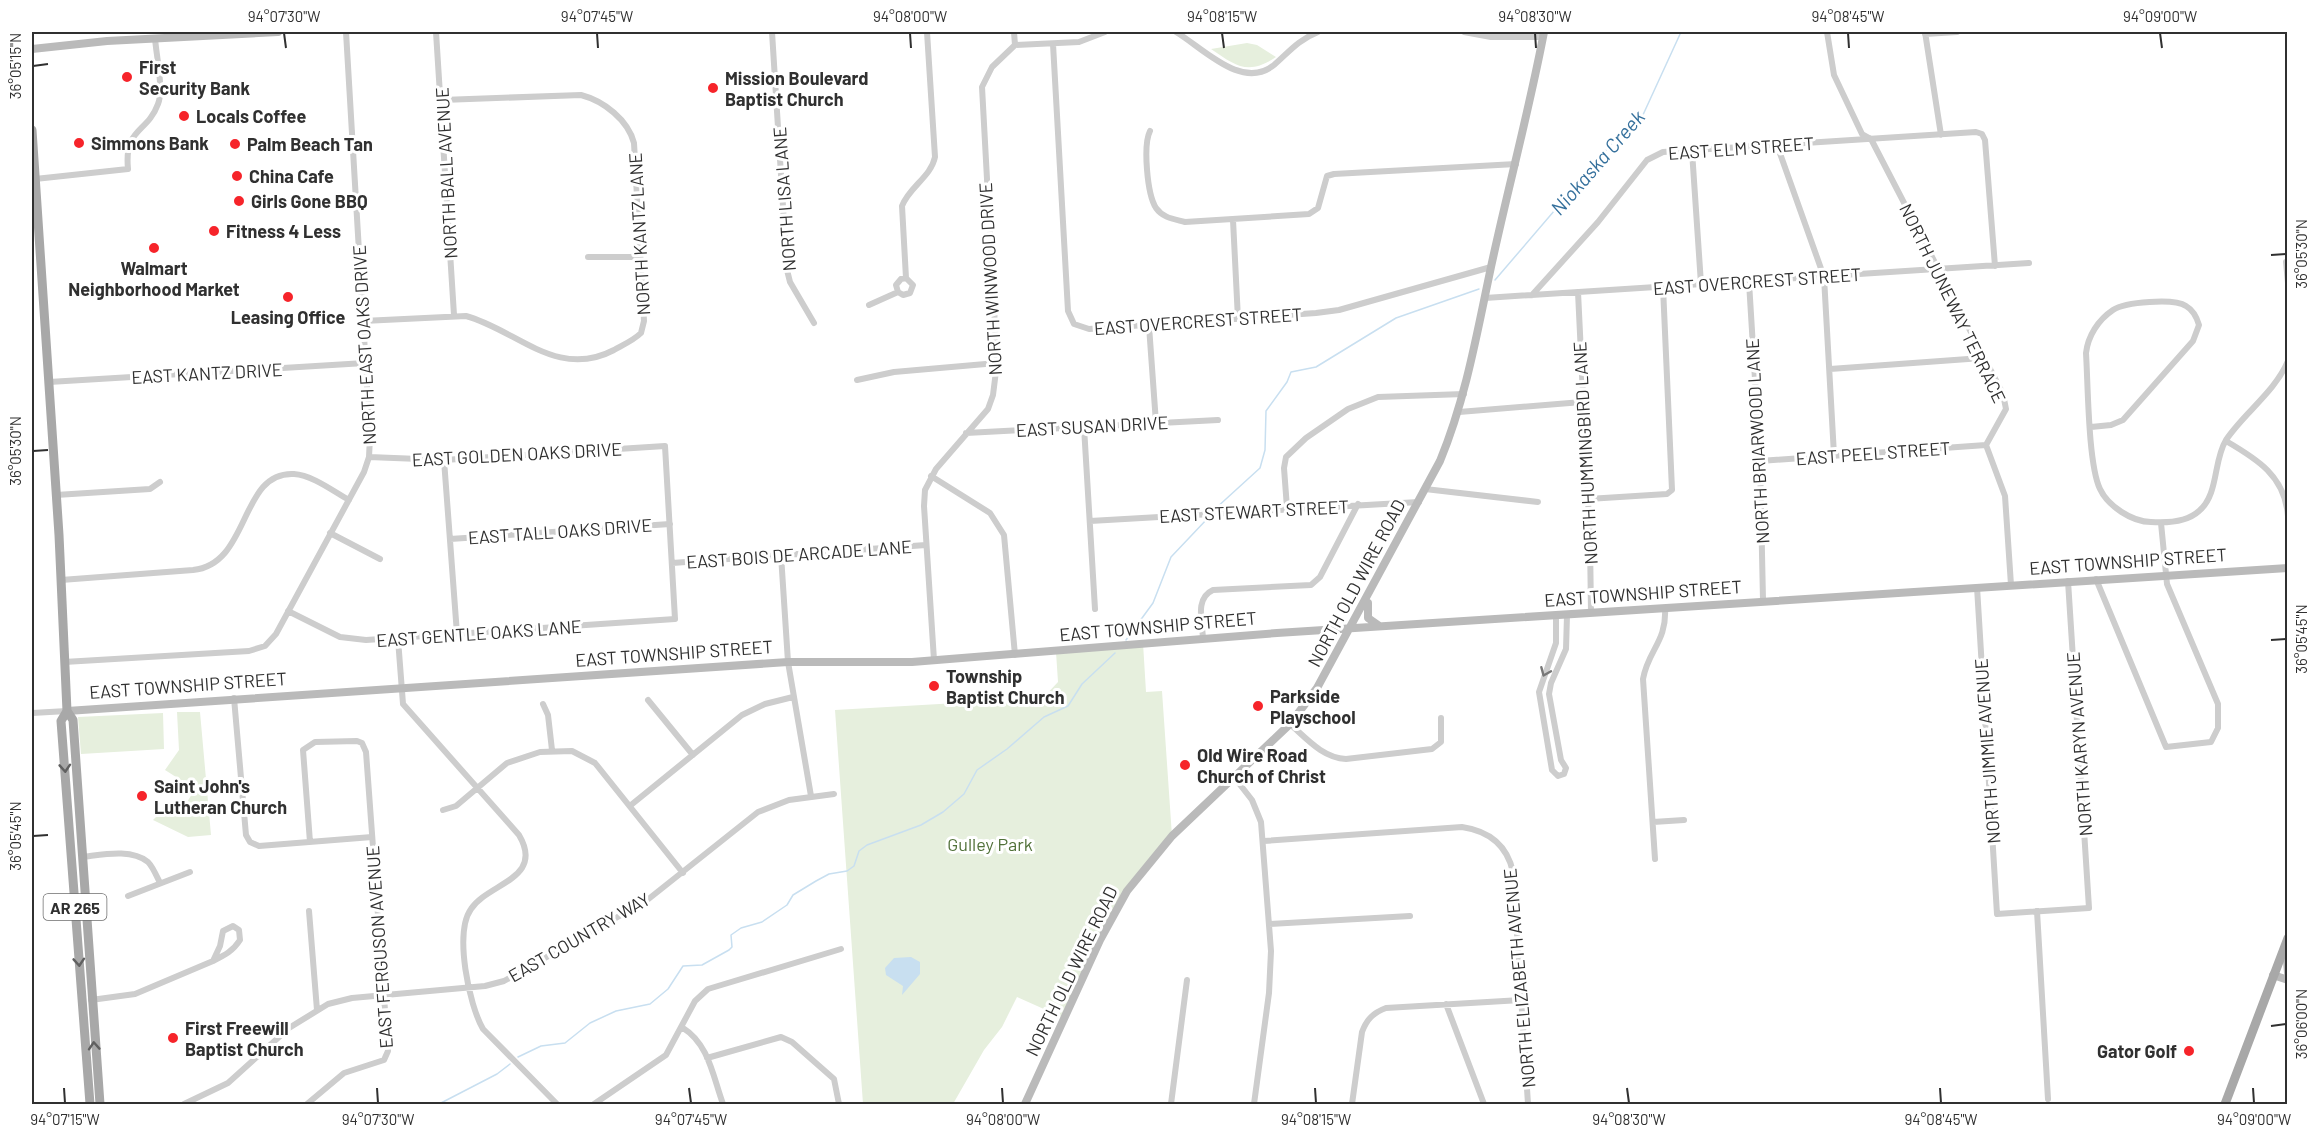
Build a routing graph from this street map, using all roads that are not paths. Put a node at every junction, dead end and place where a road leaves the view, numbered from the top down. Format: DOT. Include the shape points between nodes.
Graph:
graph roads {
  1 [pos="278,32"];
  2 [pos="346,32"];
  3 [pos="436,32"];
  4 [pos="772,32"];
  5 [pos="927,32"];
  6 [pos="1014,32"];
  7 [pos="1105,32"];
  8 [pos="1180,32"];
  9 [pos="1318,32"];
  10 [pos="1464,32"];
  11 [pos="1827,32"];
  12 [pos="1925,32"];
  13 [pos="1957,32"];
  14 [pos="1303,34"];
  15 [pos="1543,34"];
  16 [pos="155,38"];
  17 [pos="1053,44"];
  18 [pos="1015,45"];
  19 [pos="32,49"];
  20 [pos="442,100"];
  21 [pos="32,130"];
  22 [pos="1150,131"];
  23 [pos="1941,135"];
  24 [pos="1871,139"];
  25 [pos="1777,145"];
  26 [pos="1692,151"];
  27 [pos="1516,164"];
  28 [pos="35,179"];
  29 [pos="1233,220"];
  30 [pos="588,257"];
  31 [pos="640,257"];
  32 [pos="2286,262"];
  33 [pos="2029,264"];
  34 [pos="1995,266"];
  35 [pos="1491,267"];
  36 [pos="1938,268"];
  37 [pos="1824,277"];
  38 [pos="906,278"];
  39 [pos="1749,282"];
  40 [pos="1701,284"];
  41 [pos="2288,284"];
  42 [pos="1663,286"];
  43 [pos="898,292"];
  44 [pos="1578,292"];
  45 [pos="1532,295"];
  46 [pos="1485,298"];
  47 [pos="869,306"];
  48 [pos="454,315"];
  49 [pos="1238,319"];
  50 [pos="363,321"];
  51 [pos="814,323"];
  52 [pos="1149,326"];
  53 [pos="1982,358"];
  54 [pos="2288,361"];
  55 [pos="365,363"];
  56 [pos="997,363"];
  57 [pos="1830,369"];
  58 [pos="857,380"];
  59 [pos="49,382"];
  60 [pos="1464,394"];
  61 [pos="1582,402"];
  62 [pos="1459,412"];
  63 [pos="1218,420"];
  64 [pos="1156,423"];
  65 [pos="1084,427"];
  66 [pos="2091,427"];
  67 [pos="966,433"];
  68 [pos="2226,441"];
  69 [pos="1986,445"];
  70 [pos="1834,455"];
  71 [pos="369,457"];
  72 [pos="444,460"];
  73 [pos="1760,461"];
  74 [pos="931,476"];
  75 [pos="160,482"];
  76 [pos="1425,489"];
  77 [pos="56,495"];
  78 [pos="1588,499"];
  79 [pos="349,500"];
  80 [pos="1419,501"];
  81 [pos="1538,502"];
  82 [pos="1358,504"];
  83 [pos="1287,508"];
  84 [pos="2288,516"];
  85 [pos="1090,521"];
  86 [pos="2161,523"];
  87 [pos="669,524"];
  88 [pos="330,533"];
  89 [pos="450,539"];
  90 [pos="926,545"];
  91 [pos="781,555"];
  92 [pos="380,559"];
  93 [pos="672,563"];
  94 [pos="2288,568"];
  95 [pos="2164,575"];
  96 [pos="2096,579"];
  97 [pos="61,580"];
  98 [pos="2068,581"];
  99 [pos="2011,585"];
  100 [pos="1977,587"];
  101 [pos="1369,596"];
  102 [pos="1763,600"];
  103 [pos="1665,608"];
  104 [pos="1095,609"];
  105 [pos="288,611"];
  106 [pos="1591,613"];
  107 [pos="1567,615"];
  108 [pos="1556,616"];
  109 [pos="1384,627"];
  110 [pos="1351,629"];
  111 [pos="457,634"];
  112 [pos="1203,638"];
  113 [pos="398,639"];
  114 [pos="1015,655"];
  115 [pos="934,660"];
  116 [pos="64,662"];
  117 [pos="788,662"];
  118 [pos="400,687"];
  119 [pos="793,697"];
  120 [pos="234,698"];
  121 [pos="648,700"];
  122 [pos="543,704"];
  123 [pos="67,711"];
  124 [pos="32,713"];
  125 [pos="1442,718"];
  126 [pos="1290,724"];
  127 [pos="552,750"];
  128 [pos="693,755"];
  129 [pos="1234,777"];
  130 [pos="478,787"];
  131 [pos="834,794"];
  132 [pos="811,796"];
  133 [pos="631,805"];
  134 [pos="443,810"];
  135 [pos="1684,820"];
  136 [pos="1653,822"];
  137 [pos="372,837"];
  138 [pos="1264,841"];
  139 [pos="310,842"];
  140 [pos="81,857"];
  141 [pos="1655,859"];
  142 [pos="190,872"];
  143 [pos="683,873"];
  144 [pos="160,883"];
  145 [pos="128,896"];
  146 [pos="309,911"];
  147 [pos="2037,911"];
  148 [pos="1410,916"];
  149 [pos="1269,924"];
  150 [pos="2287,941"];
  151 [pos="841,950"];
  152 [pos="213,961"];
  153 [pos="2288,973"];
  154 [pos="2273,975"];
  155 [pos="1187,980"];
  156 [pos="2288,980"];
  157 [pos="468,987"];
  158 [pos="384,994"];
  159 [pos="91,1000"];
  160 [pos="1521,1000"];
  161 [pos="1446,1004"];
  162 [pos="317,1010"];
  163 [pos="683,1028"];
  164 [pos="707,1058"];
  165 [pos="2048,1099"];
  166 [pos="193,1103"];
  167 [pos="90,1104"];
  168 [pos="100,1104"];
  169 [pos="184,1104"];
  170 [pos="307,1104"];
  171 [pos="557,1104"];
  172 [pos="594,1104"];
  173 [pos="723,1104"];
  174 [pos="839,1104"];
  175 [pos="1024,1104"];
  176 [pos="1171,1104"];
  177 [pos="1254,1104"];
  178 [pos="1352,1104"];
  179 [pos="1484,1104"];
  180 [pos="1528,1104"];
  181 [pos="2225,1104"];
  1 -- 16 [label="street"];
  2 -- 50 [label="street, NORTH EAST OAKS DRIVE"];
  3 -- 20 [label="street, NORTH BALL AVENUE"];
  4 -- 51 [label="street, NORTH LISA LANE" via="787,270"];
  5 -- 38 [label="street" via="935,157 930,170 902,206"];
  6 -- 18 [label="street"];
  7 -- 17 [label="street" via="1088,40"];
  8 -- 14 [label="street" via="1229,68 1246,74 1274,65"];
  9 -- 14 [label="street"];
  10 -- 15 [label="street" via="1491,37"];
  11 -- 24 [label="street, NORTH JUNEWAY TERRACE" via="1834,75 1862,135"];
  12 -- 13 [label="street"];
  12 -- 23 [label="street"];
  15 -- 27 [label="street, NORTH OLD WIRE ROAD"];
  16 -- 19 [label="street"];
  16 -- 28 [label="street" via="160,99 128,143 128,169"];
  17 -- 18 [label="street"];
  17 -- 52 [label="street, EAST OVERCREST STREET" via="1070,318 1074,324 1089,329"];
  18 -- 56 [label="street, NORTH WINWOOD DRIVE" via="986,75 982,87"];
  20 -- 31 [label="street, NORTH KANTZ LANE" via="581,95 606,107 632,136"];
  20 -- 48 [label="street, NORTH BALL AVENUE"];
  21 -- 28 [label="main road, AR 265"];
  22 -- 29 [label="street" via="1146,140 1150,195 1157,209 1168,218 1185,222"];
  23 -- 24 [label="street, EAST ELM STREET"];
  23 -- 34 [label="street, EAST ELM STREET" via="1976,132 1984,137"];
  24 -- 25 [label="street, EAST ELM STREET"];
  24 -- 36 [label="street, NORTH JUNEWAY TERRACE"];
  25 -- 26 [label="street, EAST ELM STREET"];
  25 -- 37 [label="street"];
  26 -- 40 [label="street"];
  26 -- 45 [label="street, EAST ELM STREET" via="1663,152 1647,160"];
  27 -- 29 [label="street" via="1334,174 1327,176 1318,208 1309,214"];
  27 -- 35 [label="street, NORTH OLD WIRE ROAD"];
  28 -- 59 [label="main road, AR 265"];
  29 -- 49 [label="street"];
  30 -- 31 [label="street"];
  31 -- 48 [label="street, NORTH KANTZ LANE" via="643,327 638,337 600,357 581,360 545,353 479,319"];
  32 -- 41 [label="street"];
  33 -- 34 [label="street, EAST OVERCREST STREET"];
  34 -- 36 [label="street, EAST OVERCREST STREET"];
  35 -- 46 [label="street, NORTH OLD WIRE ROAD"];
  35 -- 49 [label="street, EAST OVERCREST STREET" via="1339,310"];
  36 -- 37 [label="street, EAST OVERCREST STREET"];
  36 -- 53 [label="street, NORTH JUNEWAY TERRACE"];
  37 -- 39 [label="street, EAST OVERCREST STREET"];
  37 -- 57 [label="street"];
  38 -- 43 [label="street" via="897,282"];
  38 -- 43 [label="street" via="912,283 912,291 905,295"];
  39 -- 40 [label="street, EAST OVERCREST STREET"];
  39 -- 73 [label="street, NORTH BRIARWOOD LANE"];
  40 -- 42 [label="street, EAST OVERCREST STREET"];
  42 -- 44 [label="street, EAST OVERCREST STREET"];
  42 -- 78 [label="street" via="1672,490 1667,494"];
  43 -- 47 [label="street"];
  44 -- 45 [label="street, EAST OVERCREST STREET"];
  44 -- 61 [label="street, NORTH HUMMINGBIRD LANE"];
  45 -- 46 [label="street, EAST OVERCREST STREET"];
  46 -- 60 [label="street, NORTH OLD WIRE ROAD"];
  48 -- 50 [label="street"];
  49 -- 52 [label="street, EAST OVERCREST STREET"];
  50 -- 55 [label="street, NORTH EAST OAKS DRIVE"];
  52 -- 64 [label="street"];
  53 -- 57 [label="street"];
  53 -- 69 [label="street, NORTH JUNEWAY TERRACE" via="2003,394 2006,409"];
  54 -- 68 [label="street" via="2280,377"];
  55 -- 59 [label="street, EAST KANTZ DRIVE"];
  55 -- 71 [label="street, NORTH EAST OAKS DRIVE"];
  56 -- 58 [label="street" via="894,372"];
  56 -- 67 [label="street, NORTH WINWOOD DRIVE" via="988,409"];
  57 -- 70 [label="street"];
  59 -- 77 [label="main road, AR 265"];
  60 -- 62 [label="street, NORTH OLD WIRE ROAD"];
  60 -- 83 [label="street" via="1378,398 1348,409 1306,438 1287,457"];
  61 -- 62 [label="street"];
  61 -- 78 [label="street, NORTH HUMMINGBIRD LANE"];
  62 -- 76 [label="street, NORTH OLD WIRE ROAD"];
  63 -- 64 [label="street, EAST SUSAN DRIVE"];
  64 -- 65 [label="street, EAST SUSAN DRIVE"];
  65 -- 67 [label="street, EAST SUSAN DRIVE"];
  65 -- 85 [label="street"];
  66 -- 66 [label="street" via="2123,420 2197,336 2199,325 2186,306 2173,302 2125,305 2106,315 2091,334 2086,353"];
  66 -- 86 [label="street" via="2100,489 2126,514 2142,522"];
  67 -- 74 [label="street, NORTH WINWOOD DRIVE"];
  68 -- 84 [label="street" via="2259,460 2273,474 2283,491"];
  68 -- 86 [label="street" via="2207,501 2198,512 2182,520"];
  69 -- 70 [label="street, EAST PEEL STREET"];
  69 -- 99 [label="street" via="2005,496"];
  70 -- 73 [label="street, EAST PEEL STREET"];
  71 -- 72 [label="street, EAST GOLDEN OAKS DRIVE"];
  71 -- 79 [label="street, NORTH EAST OAKS DRIVE"];
  72 -- 87 [label="street, EAST GOLDEN OAKS DRIVE" via="665,446"];
  72 -- 89 [label="street"];
  73 -- 102 [label="street, NORTH BRIARWOOD LANE"];
  74 -- 90 [label="street, NORTH WINWOOD DRIVE" via="924,498"];
  74 -- 114 [label="street" via="990,513 1004,535"];
  75 -- 77 [label="street" via="150,489"];
  76 -- 80 [label="street, NORTH OLD WIRE ROAD"];
  76 -- 81 [label="street"];
  77 -- 97 [label="main road, AR 265"];
  78 -- 106 [label="street, NORTH HUMMINGBIRD LANE"];
  79 -- 88 [label="street, NORTH EAST OAKS DRIVE"];
  79 -- 97 [label="street" via="310,478 280,475 260,490 226,553 213,566"];
  80 -- 82 [label="street, EAST STEWART STREET"];
  80 -- 101 [label="street, NORTH OLD WIRE ROAD"];
  82 -- 83 [label="street, EAST STEWART STREET"];
  82 -- 112 [label="street" via="1320,577 1311,585 1207,593 1202,604"];
  83 -- 85 [label="street, EAST STEWART STREET"];
  85 -- 104 [label="street"];
  86 -- 95 [label="street"];
  87 -- 89 [label="street, EAST TALL OAKS DRIVE"];
  87 -- 93 [label="street"];
  88 -- 92 [label="street"];
  88 -- 105 [label="street, NORTH EAST OAKS DRIVE"];
  89 -- 111 [label="street"];
  90 -- 91 [label="street, EAST BOIS DE ARCADE LANE"];
  90 -- 115 [label="street, NORTH WINWOOD DRIVE"];
  91 -- 93 [label="street, EAST BOIS DE ARCADE LANE"];
  91 -- 117 [label="street"];
  93 -- 111 [label="street, EAST GENTLE OAKS LANE" via="675,619"];
  94 -- 95 [label="street, EAST TOWNSHIP STREET"];
  95 -- 96 [label="street, EAST TOWNSHIP STREET"];
  95 -- 96 [label="street" via="2219,708 2217,733 2211,742 2166,747"];
  96 -- 98 [label="street, EAST TOWNSHIP STREET"];
  97 -- 116 [label="main road, AR 265"];
  98 -- 99 [label="street, EAST TOWNSHIP STREET"];
  98 -- 147 [label="street, NORTH KARYN AVENUE" via="2089,908"];
  99 -- 100 [label="street, EAST TOWNSHIP STREET"];
  100 -- 102 [label="street, EAST TOWNSHIP STREET"];
  100 -- 147 [label="street, NORTH JIMMIE AVENUE" via="1997,914"];
  101 -- 109 [label="street" via="1368,618 1372,624"];
  101 -- 110 [label="street, NORTH OLD WIRE ROAD"];
  102 -- 103 [label="street, EAST TOWNSHIP STREET"];
  103 -- 106 [label="street, EAST TOWNSHIP STREET"];
  103 -- 136 [label="street" via="1665,629 1643,679"];
  105 -- 113 [label="street, EAST GENTLE OAKS LANE" via="340,637"];
  105 -- 116 [label="street, NORTH EAST OAKS DRIVE" via="271,640 249,651"];
  106 -- 107 [label="street, EAST TOWNSHIP STREET"];
  107 -- 108 [label="street, EAST TOWNSHIP STREET"];
  108 -- 107 [label="street, one-way" via="1556,643 1539,697 1551,770 1558,776 1566,768 1561,760 1549,694 1566,649"];
  108 -- 109 [label="street, EAST TOWNSHIP STREET"];
  109 -- 110 [label="street, EAST TOWNSHIP STREET"];
  110 -- 112 [label="street, EAST TOWNSHIP STREET"];
  110 -- 126 [label="street, NORTH OLD WIRE ROAD" via="1320,683"];
  111 -- 113 [label="street, EAST GENTLE OAKS LANE"];
  112 -- 114 [label="street, EAST TOWNSHIP STREET"];
  113 -- 118 [label="street"];
  114 -- 115 [label="street, EAST TOWNSHIP STREET"];
  115 -- 117 [label="street, EAST TOWNSHIP STREET"];
  116 -- 123 [label="main road, AR 265"];
  117 -- 118 [label="street, EAST TOWNSHIP STREET"];
  117 -- 119 [label="street"];
  118 -- 120 [label="street, EAST TOWNSHIP STREET"];
  118 -- 130 [label="street" via="406,708"];
  119 -- 128 [label="street" via="753,708"];
  119 -- 132 [label="street"];
  120 -- 123 [label="street, EAST TOWNSHIP STREET"];
  120 -- 139 [label="street" via="247,839 259,846"];
  121 -- 128 [label="street"];
  122 -- 127 [label="street"];
  123 -- 124 [label="street, EAST TOWNSHIP STREET"];
  123 -- 140 [label="main road, AR 265" via="73,720"];
  123 -- 167 [label="main road, AR 265, one-way" via="61,721"];
  125 -- 126 [label="street" via="1441,742 1432,749 1346,759 1323,752"];
  126 -- 129 [label="street, NORTH OLD WIRE ROAD"];
  127 -- 130 [label="street" via="507,763"];
  127 -- 133 [label="street" via="589,759"];
  128 -- 133 [label="street"];
  129 -- 138 [label="street" via="1256,807"];
  129 -- 175 [label="street, NORTH OLD WIRE ROAD" via="1172,836 1127,891"];
  130 -- 134 [label="street" via="456,806"];
  130 -- 157 [label="street" via="519,835 526,851 515,877 480,900 468,915 464,934"];
  131 -- 132 [label="street, EAST COUNTRY WAY"];
  132 -- 143 [label="street, EAST COUNTRY WAY" via="780,802 758,812"];
  133 -- 143 [label="street"];
  135 -- 136 [label="street"];
  136 -- 141 [label="street"];
  137 -- 139 [label="street"];
  137 -- 139 [label="street, EAST FERGUSON AVENUE" via="366,752 362,743 315,742 306,746 303,755"];
  137 -- 158 [label="street, EAST FERGUSON AVENUE"];
  138 -- 149 [label="street"];
  138 -- 160 [label="street, NORTH ELIZABETH AVENUE" via="1462,827 1489,835 1507,854 1513,872"];
  140 -- 144 [label="street" via="136,856 149,863"];
  140 -- 159 [label="main road, AR 265"];
  142 -- 144 [label="street"];
  143 -- 157 [label="street, EAST COUNTRY WAY" via="625,914 504,981"];
  144 -- 145 [label="street"];
  146 -- 162 [label="street"];
  147 -- 165 [label="street"];
  148 -- 149 [label="street"];
  149 -- 177 [label="street" via="1270,985"];
  150 -- 153 [label="street"];
  150 -- 154 [label="main road"];
  151 -- 163 [label="street" via="708,989 695,1001"];
  152 -- 152 [label="street" via="233,951 240,940 239,930 233,926 223,931"];
  152 -- 159 [label="street" via="135,994"];
  154 -- 156 [label="street"];
  154 -- 181 [label="main road"];
  155 -- 176 [label="street"];
  157 -- 158 [label="street, EAST COUNTRY WAY"];
  157 -- 171 [label="street" via="483,1029"];
  158 -- 162 [label="street, EAST COUNTRY WAY" via="352,998"];
  158 -- 170 [label="street, EAST FERGUSON AVENUE" via="387,1056 378,1063 344,1073"];
  168 -- 159 [label="main road, AR 265, one-way"];
  160 -- 161 [label="street"];
  160 -- 180 [label="street, NORTH ELIZABETH AVENUE"];
  161 -- 178 [label="street" via="1386,1008 1366,1022"];
  161 -- 179 [label="street"];
  162 -- 166 [label="street, EAST COUNTRY WAY" via="289,1028 240,1074"];
  163 -- 164 [label="street" via="696,1036"];
  163 -- 172 [label="street" via="666,1055"];
  164 -- 173 [label="street"];
  164 -- 174 [label="street" via="781,1037 834,1079"];
  166 -- 169 [label="street, EAST COUNTRY WAY"];
}
